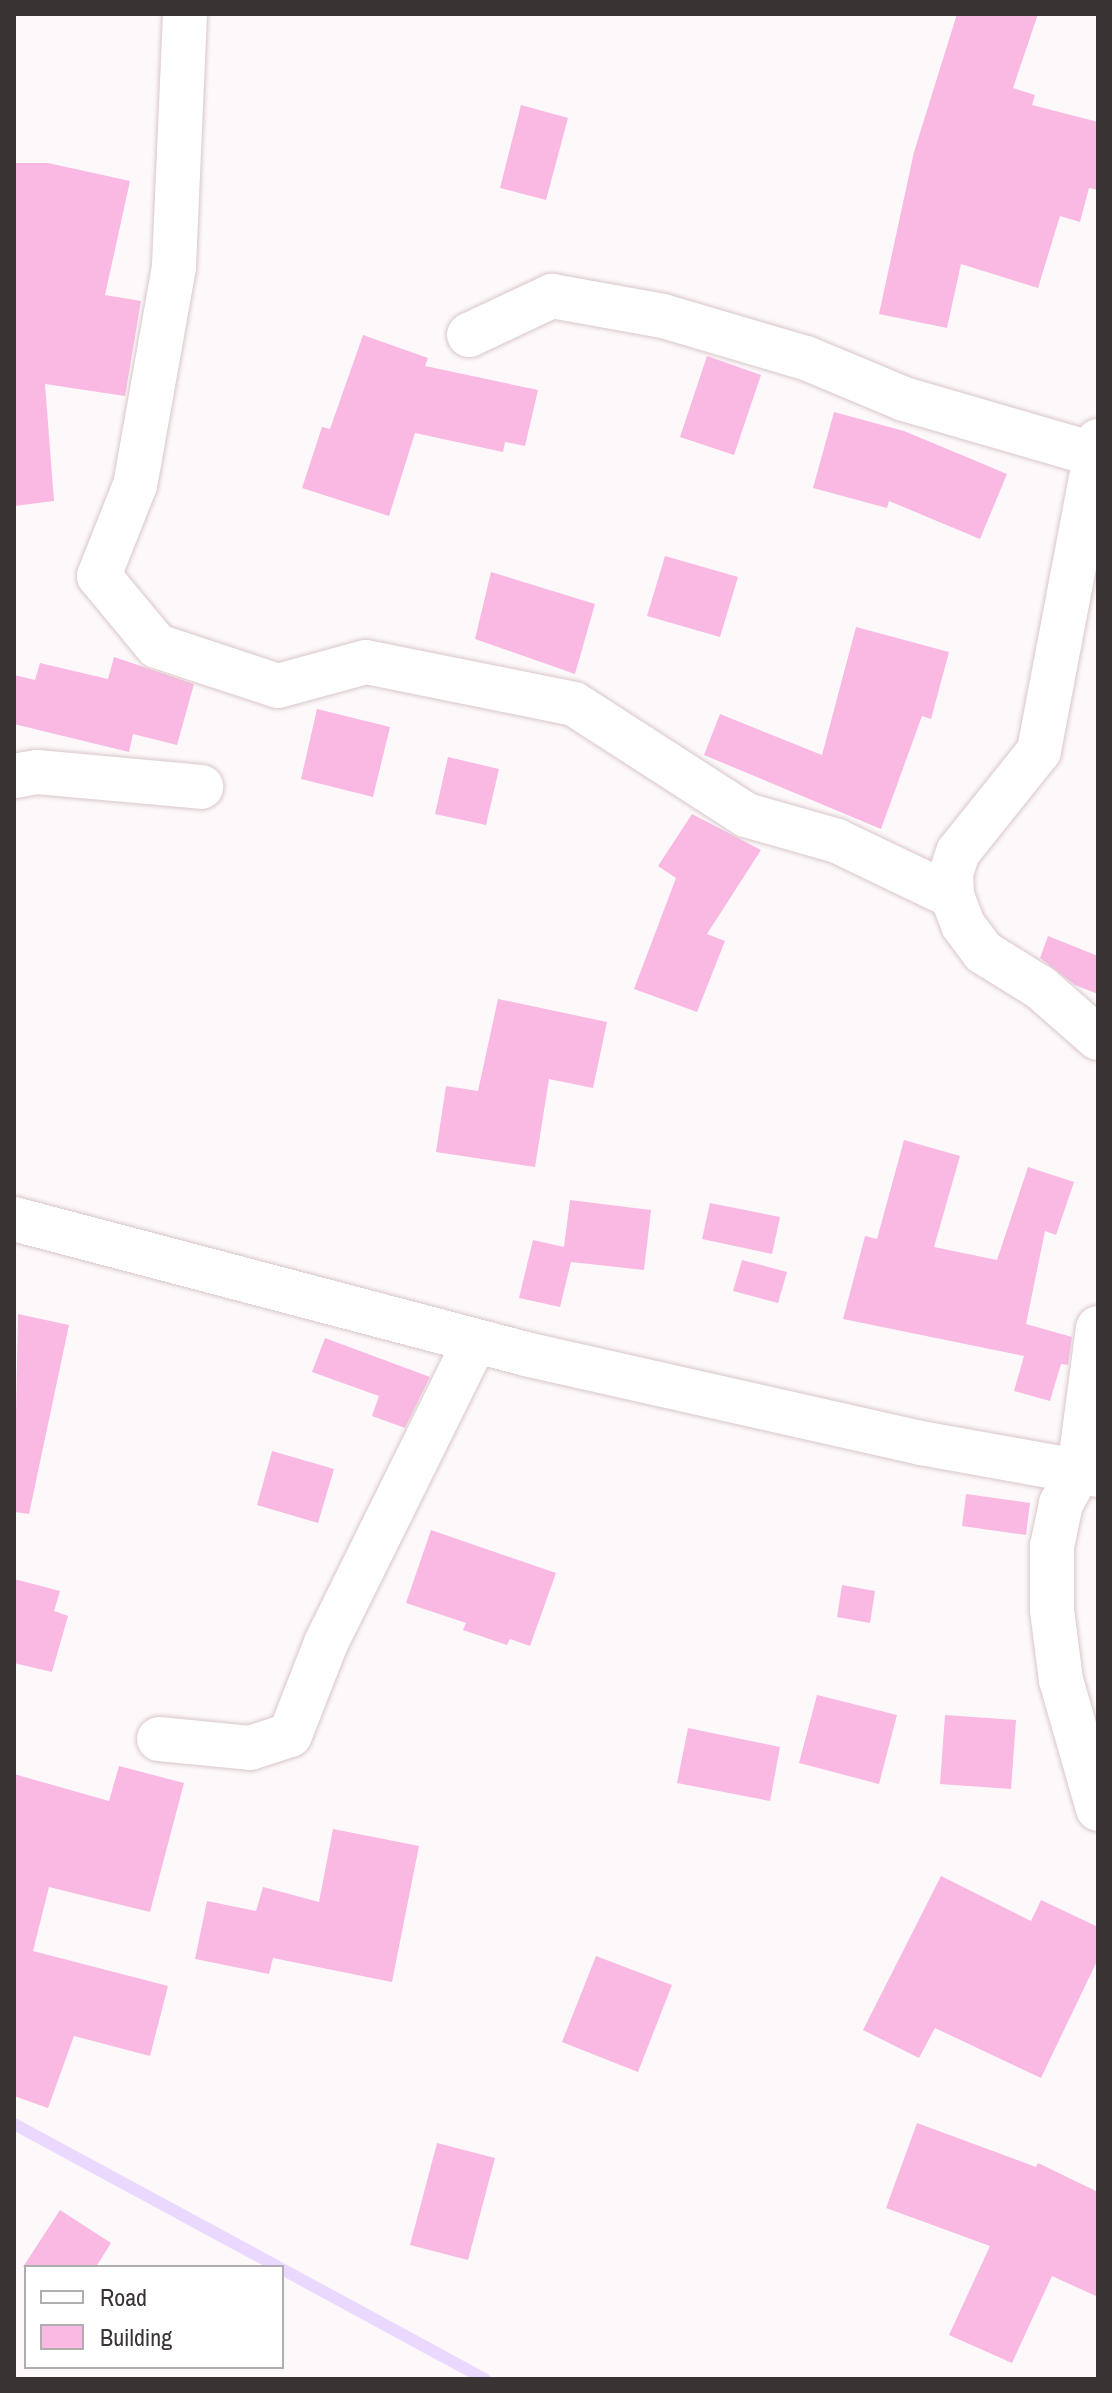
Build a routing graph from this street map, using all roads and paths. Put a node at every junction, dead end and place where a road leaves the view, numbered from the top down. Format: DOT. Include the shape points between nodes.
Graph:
graph roads {
  1 [pos="185,14"];
  2 [pos="469,335"];
  3 [pos="1096,447"];
  4 [pos="14,776"];
  5 [pos="201,787"];
  6 [pos="952,896"];
  7 [pos="1098,1038"];
  8 [pos="14,1219"];
  9 [pos="1098,1328"];
  10 [pos="475,1342"];
  11 [pos="1089,1473"];
  12 [pos="159,1739"];
  13 [pos="1098,1809"];
  1 -- 6 [label="street" via="174,267 135,485 99,576 157,646 278,686 366,662 574,704 746,815 837,841"];
  2 -- 3 [label="street" via="552,296 663,316 806,358 904,399"];
  3 -- 6 [label="street" via="1042,741 1027,772 958,852"];
  4 -- 5 [label="street" via="37,772"];
  6 -- 7 [label="street" via="963,925 983,952 1041,988"];
  8 -- 10 [label="street"];
  9 -- 11 [label="street"];
  10 -- 11 [label="street" via="921,1443"];
  10 -- 12 [label="street" via="326,1643 290,1735 250,1748"];
  11 -- 13 [label="street" via="1061,1504 1052,1546 1052,1610 1061,1680"];
}
